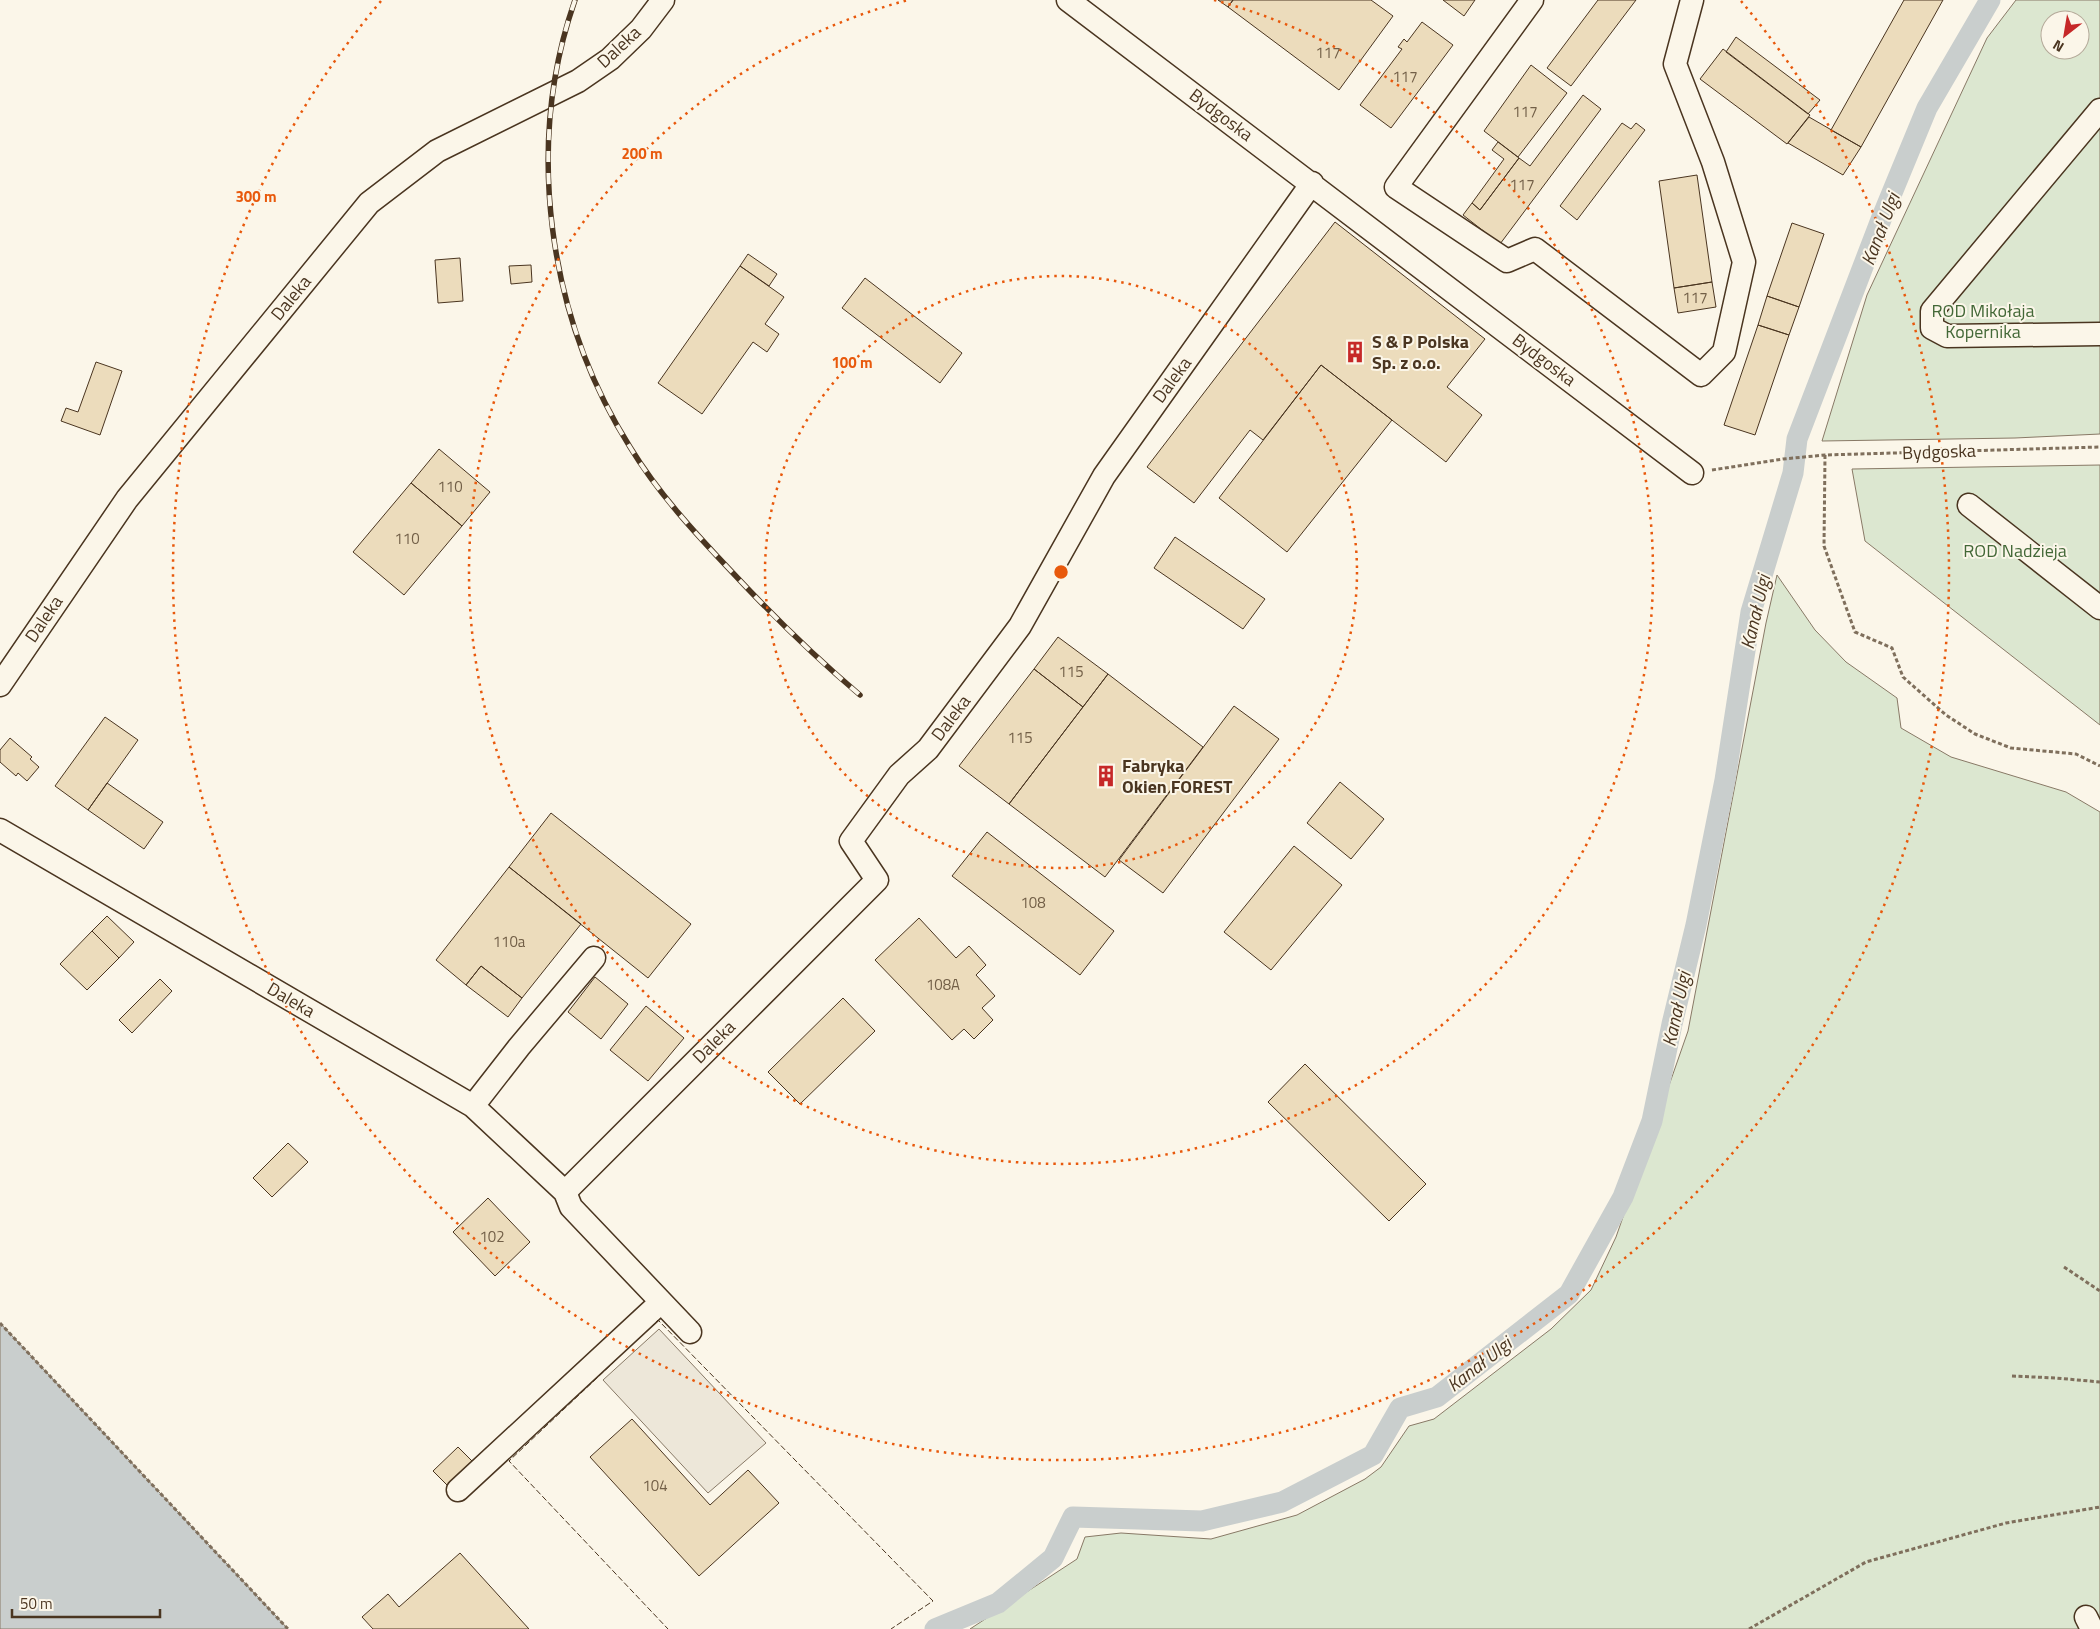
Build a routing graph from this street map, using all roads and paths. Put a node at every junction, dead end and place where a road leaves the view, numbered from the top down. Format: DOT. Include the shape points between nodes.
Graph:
graph roads {
  1 [pos="664,0"];
  2 [pos="1068,0"];
  3 [pos="1532,0"];
  4 [pos="1692,0"];
  5 [pos="2100,110"];
  6 [pos="1312,183"];
  7 [pos="2100,334"];
  8 [pos="2100,447"];
  9 [pos="1825,455"];
  10 [pos="1692,473"];
  11 [pos="1969,505"];
  12 [pos="2100,608"];
  13 [pos="0,685"];
  14 [pos="2100,766"];
  15 [pos="0,830"];
  16 [pos="594,958"];
  17 [pos="473,1106"];
  18 [pos="565,1192"];
  19 [pos="2064,1266"];
  20 [pos="2100,1292"];
  21 [pos="661,1302"];
  22 [pos="0,1323"];
  23 [pos="690,1332"];
  24 [pos="2012,1376"];
  25 [pos="2100,1382"];
  26 [pos="458,1490"];
  27 [pos="2100,1507"];
  28 [pos="288,1629"];
  29 [pos="1749,1629"];
  1 -- 13 [label="street, Daleka" via="640,29 602,65 570,85 437,151 370,203 127,499"];
  2 -- 6 [label="street, Bydgoska"];
  3 -- 4 [label="street" via="1396,186 1507,261 1535,249 1701,375 1724,352 1744,262 1713,162 1675,64"];
  5 -- 7 [label="street" via="1932,311 1932,328 1948,336"];
  6 -- 10 [label="street, Bydgoska"];
  6 -- 18 [label="street, Daleka" via="1104,476 1020,626 928,749 899,775 852,841 876,880"];
  8 -- 9 [label="path, Bydgoska"];
  9 -- 10 [label="path, Bydgoska"];
  9 -- 14 [label="path" via="1824,546 1856,632 1892,648 1903,677 1946,715 1975,734 2011,748 2076,754"];
  11 -- 12 [label="street"];
  15 -- 17 [label="street, Daleka"];
  16 -- 17 [label="street"];
  17 -- 18 [label="street, Daleka"];
  18 -- 21 [label="street, Daleka" via="572,1207"];
  19 -- 20 [label="path"];
  21 -- 23 [label="street, Daleka"];
  21 -- 26 [label="street"];
  22 -- 28 [label="path"];
  24 -- 25 [label="path"];
  27 -- 29 [label="path" via="2006,1523 1866,1562"];
}
